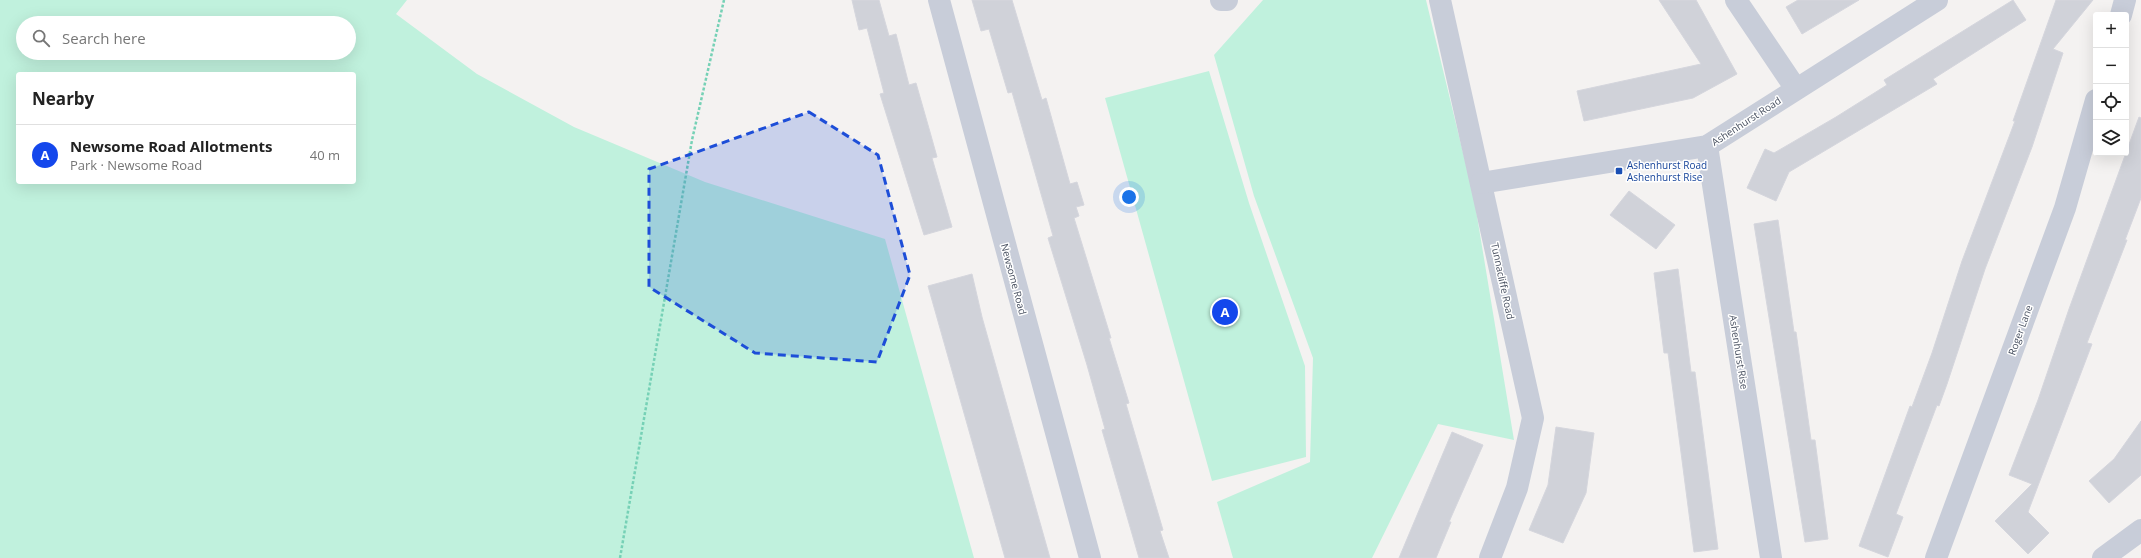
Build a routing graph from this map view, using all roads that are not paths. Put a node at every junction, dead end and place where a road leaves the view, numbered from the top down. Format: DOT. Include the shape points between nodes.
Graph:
graph roads {
  1 [pos="938,0"];
  2 [pos="1222,0"];
  3 [pos="1227,0"];
  4 [pos="1440,0"];
  5 [pos="1736,0"];
  6 [pos="1937,0"];
  7 [pos="2125,0"];
  8 [pos="2122,12"];
  9 [pos="1796,89"];
  10 [pos="2093,110"];
  11 [pos="1707,146"];
  12 [pos="1481,183"];
  13 [pos="2141,530"];
  14 [pos="1090,558"];
  15 [pos="1490,558"];
  16 [pos="1770,558"];
  17 [pos="1936,558"];
  18 [pos="2103,558"];
  1 -- 14 [label="street, Newsome Road"];
  2 -- 3 [label="street"];
  4 -- 12 [label="street, Tunnacliffe Road"];
  5 -- 9 [label="street"];
  6 -- 9 [label="street, Ashenhurst Road"];
  7 -- 8 [label="street"];
  9 -- 11 [label="street, Ashenhurst Road"];
  10 -- 17 [label="street, Roger Lane" via="2065,208"];
  11 -- 12 [label="street, Ashenhurst Road"];
  11 -- 16 [label="street, Ashenhurst Rise"];
  12 -- 15 [label="street, Tunnacliffe Road" via="1533,418 1517,488"];
  13 -- 18 [label="street"];
}
